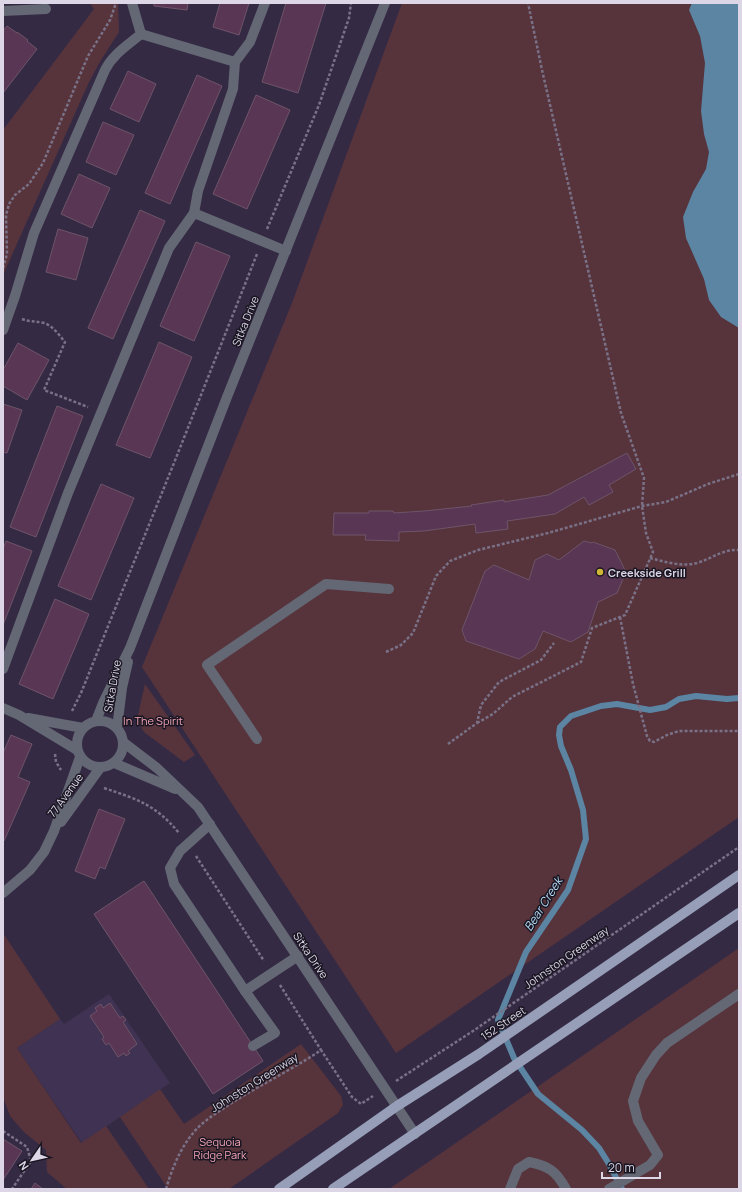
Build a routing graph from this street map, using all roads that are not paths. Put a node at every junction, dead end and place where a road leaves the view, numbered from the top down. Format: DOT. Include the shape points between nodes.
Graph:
graph roads {
  1 [pos="132,3"];
  2 [pos="265,3"];
  3 [pos="385,3"];
  4 [pos="46,9"];
  5 [pos="3,11"];
  6 [pos="141,34"];
  7 [pos="235,62"];
  8 [pos="194,213"];
  9 [pos="286,251"];
  10 [pos="3,330"];
  11 [pos="389,589"];
  12 [pos="130,648"];
  13 [pos="3,669"];
  14 [pos="3,708"];
  15 [pos="19,715"];
  16 [pos="96,721"];
  17 [pos="83,728"];
  18 [pos="117,728"];
  19 [pos="256,739"];
  20 [pos="123,742"];
  21 [pos="79,753"];
  22 [pos="114,763"];
  23 [pos="100,768"];
  24 [pos="183,792"];
  25 [pos="210,824"];
  26 [pos="54,831"];
  27 [pos="739,875"];
  28 [pos="3,893"];
  29 [pos="739,913"];
  30 [pos="298,956"];
  31 [pos="245,991"];
  32 [pos="739,994"];
  33 [pos="253,1046"];
  34 [pos="397,1106"];
  35 [pos="416,1134"];
  36 [pos="279,1189"];
  37 [pos="333,1189"];
  38 [pos="510,1189"];
  39 [pos="566,1189"];
  40 [pos="609,1189"];
  1 -- 6 [label="street"];
  2 -- 7 [label="street" via="250,42"];
  3 -- 9 [label="street, Sitka Drive"];
  4 -- 5 [label="street"];
  6 -- 7 [label="street"];
  6 -- 10 [label="street" via="116,55 105,70 34,233"];
  7 -- 8 [label="street" via="233,89 198,191"];
  8 -- 9 [label="street"];
  8 -- 13 [label="street" via="169,248 68,493"];
  9 -- 12 [label="street, Sitka Drive"];
  11 -- 19 [label="street" via="326,584 207,665"];
  12 -- 16 [label="street, Sitka Drive"];
  12 -- 18 [label="street, Sitka Drive"];
  14 -- 15 [label="street"];
  15 -- 17 [label="street"];
  15 -- 21 [label="street"];
  16 -- 17 [label="street"];
  16 -- 18 [label="street" via="104,721"];
  17 -- 21 [label="street" via="76,742"];
  18 -- 20 [label="street"];
  20 -- 22 [label="street" via="120,757"];
  20 -- 24 [label="street, Sitka Drive"];
  21 -- 23 [label="street" via="85,763"];
  21 -- 26 [label="street, 77 Avenue"];
  22 -- 23 [label="street"];
  22 -- 24 [label="street, Sitka Drive"];
  23 -- 26 [label="street, 77 Avenue"];
  24 -- 25 [label="street, Sitka Drive"];
  25 -- 30 [label="street, Sitka Drive"];
  25 -- 31 [label="street" via="180,851 170,868 174,884"];
  26 -- 28 [label="street" via="44,852 30,870"];
  27 -- 34 [label="main road, 152 Street" via="479,1054"];
  29 -- 35 [label="main road"];
  30 -- 31 [label="street"];
  30 -- 34 [label="street, Sitka Drive"];
  31 -- 33 [label="street" via="275,1033"];
  32 -- 40 [label="street" via="667,1043 656,1054 641,1078 634,1101 638,1121 658,1155 650,1165"];
  34 -- 35 [label="street, Sitka Drive"];
  34 -- 36 [label="main road, 152 Street"];
  35 -- 37 [label="main road"];
  38 -- 39 [label="street" via="518,1169 529,1162 544,1165 559,1177"];
}
